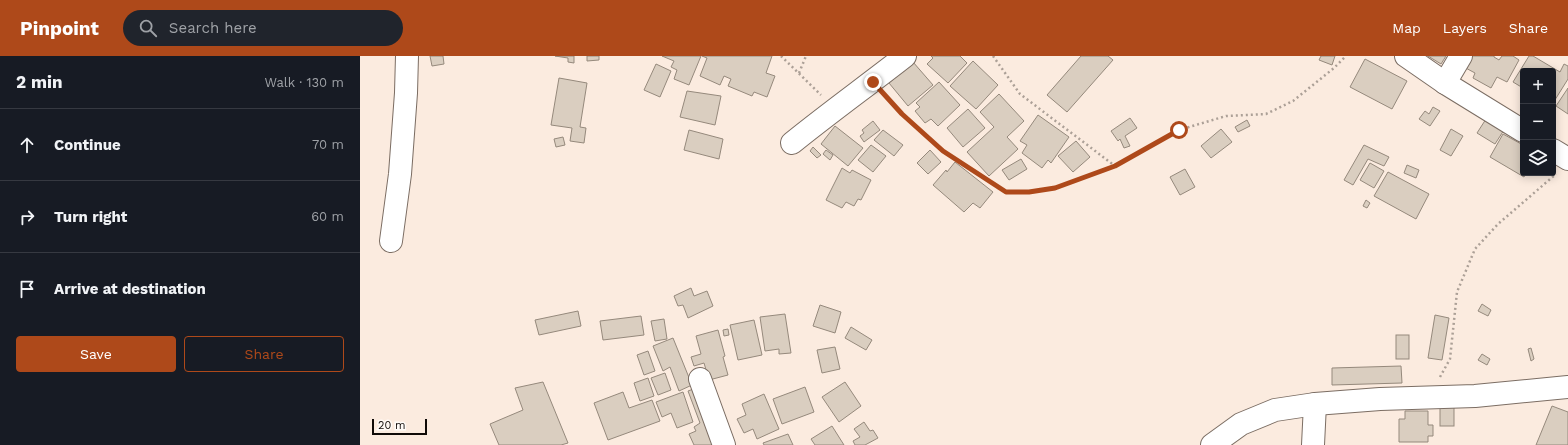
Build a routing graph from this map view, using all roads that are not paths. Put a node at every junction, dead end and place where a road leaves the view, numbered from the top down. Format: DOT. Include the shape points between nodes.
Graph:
graph roads {
  1 [pos="406,56"];
  2 [pos="905,56"];
  3 [pos="1406,56"];
  4 [pos="1461,56"];
  5 [pos="1445,83"];
  6 [pos="1520,129"];
  7 [pos="792,143"];
  8 [pos="1556,155"];
  9 [pos="1562,166"];
  10 [pos="390,241"];
  11 [pos="700,379"];
  12 [pos="1568,387"];
  13 [pos="1315,404"];
  14 [pos="724,445"];
  15 [pos="1212,445"];
  16 [pos="1313,445"];
  1 -- 10 [label="street" via="400,174"];
  2 -- 7 [label="street"];
  3 -- 5 [label="street"];
  4 -- 5 [label="street"];
  5 -- 6 [label="street"];
  8 -- 9 [label="street"];
  11 -- 14 [label="street"];
  12 -- 13 [label="street" via="1475,396"];
  13 -- 15 [label="street" via="1275,410 1241,424"];
  13 -- 16 [label="street"];
}
